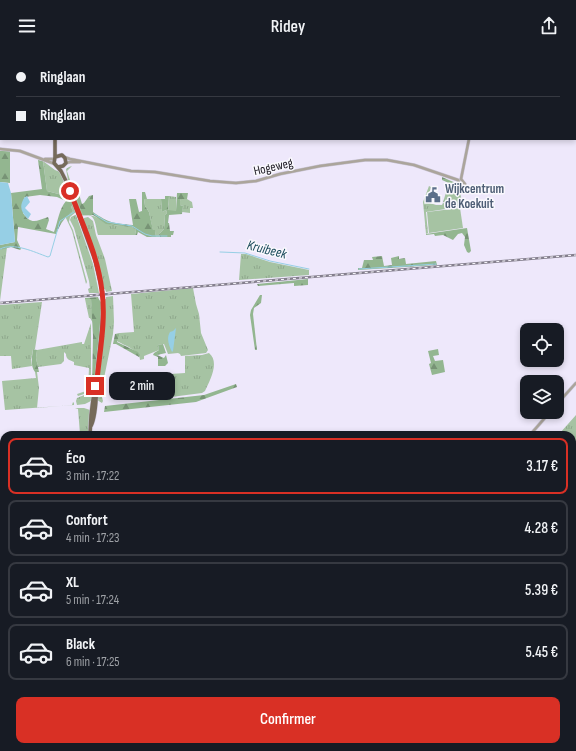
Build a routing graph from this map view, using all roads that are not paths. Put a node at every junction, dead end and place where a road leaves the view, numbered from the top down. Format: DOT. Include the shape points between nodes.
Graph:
graph roads {
  1 [pos="55,140"];
  2 [pos="55,140"];
  3 [pos="468,140"];
  4 [pos="0,149"];
  5 [pos="63,156"];
  6 [pos="41,158"];
  7 [pos="55,158"];
  8 [pos="65,163"];
  9 [pos="90,163"];
  10 [pos="57,166"];
  11 [pos="67,183"];
  12 [pos="576,383"];
  13 [pos="564,396"];
  14 [pos="544,419"];
  15 [pos="90,431"];
  16 [pos="533,431"];
  1 -- 5 [label="main road"];
  2 -- 7 [label="main road"];
  3 -- 9 [label="street, Hogeweg" via="459,179 414,165 387,160 320,166 256,181 236,183 132,171"];
  4 -- 6 [label="street" via="13,149"];
  5 -- 7 [label="main road"];
  5 -- 8 [label="main road" via="66,159"];
  5 -- 9 [label="street, Hogeweg"];
  6 -- 7 [label="street"];
  6 -- 10 [label="street"];
  7 -- 10 [label="main road"];
  8 -- 9 [label="street, Hogeweg"];
  8 -- 10 [label="main road" via="61,167"];
  8 -- 11 [label="main road"];
  10 -- 11 [label="main road"];
  11 -- 15 [label="main road, bridge" via="94,260 103,299"];
  12 -- 13 [label="street"];
  14 -- 16 [label="street"];
}
